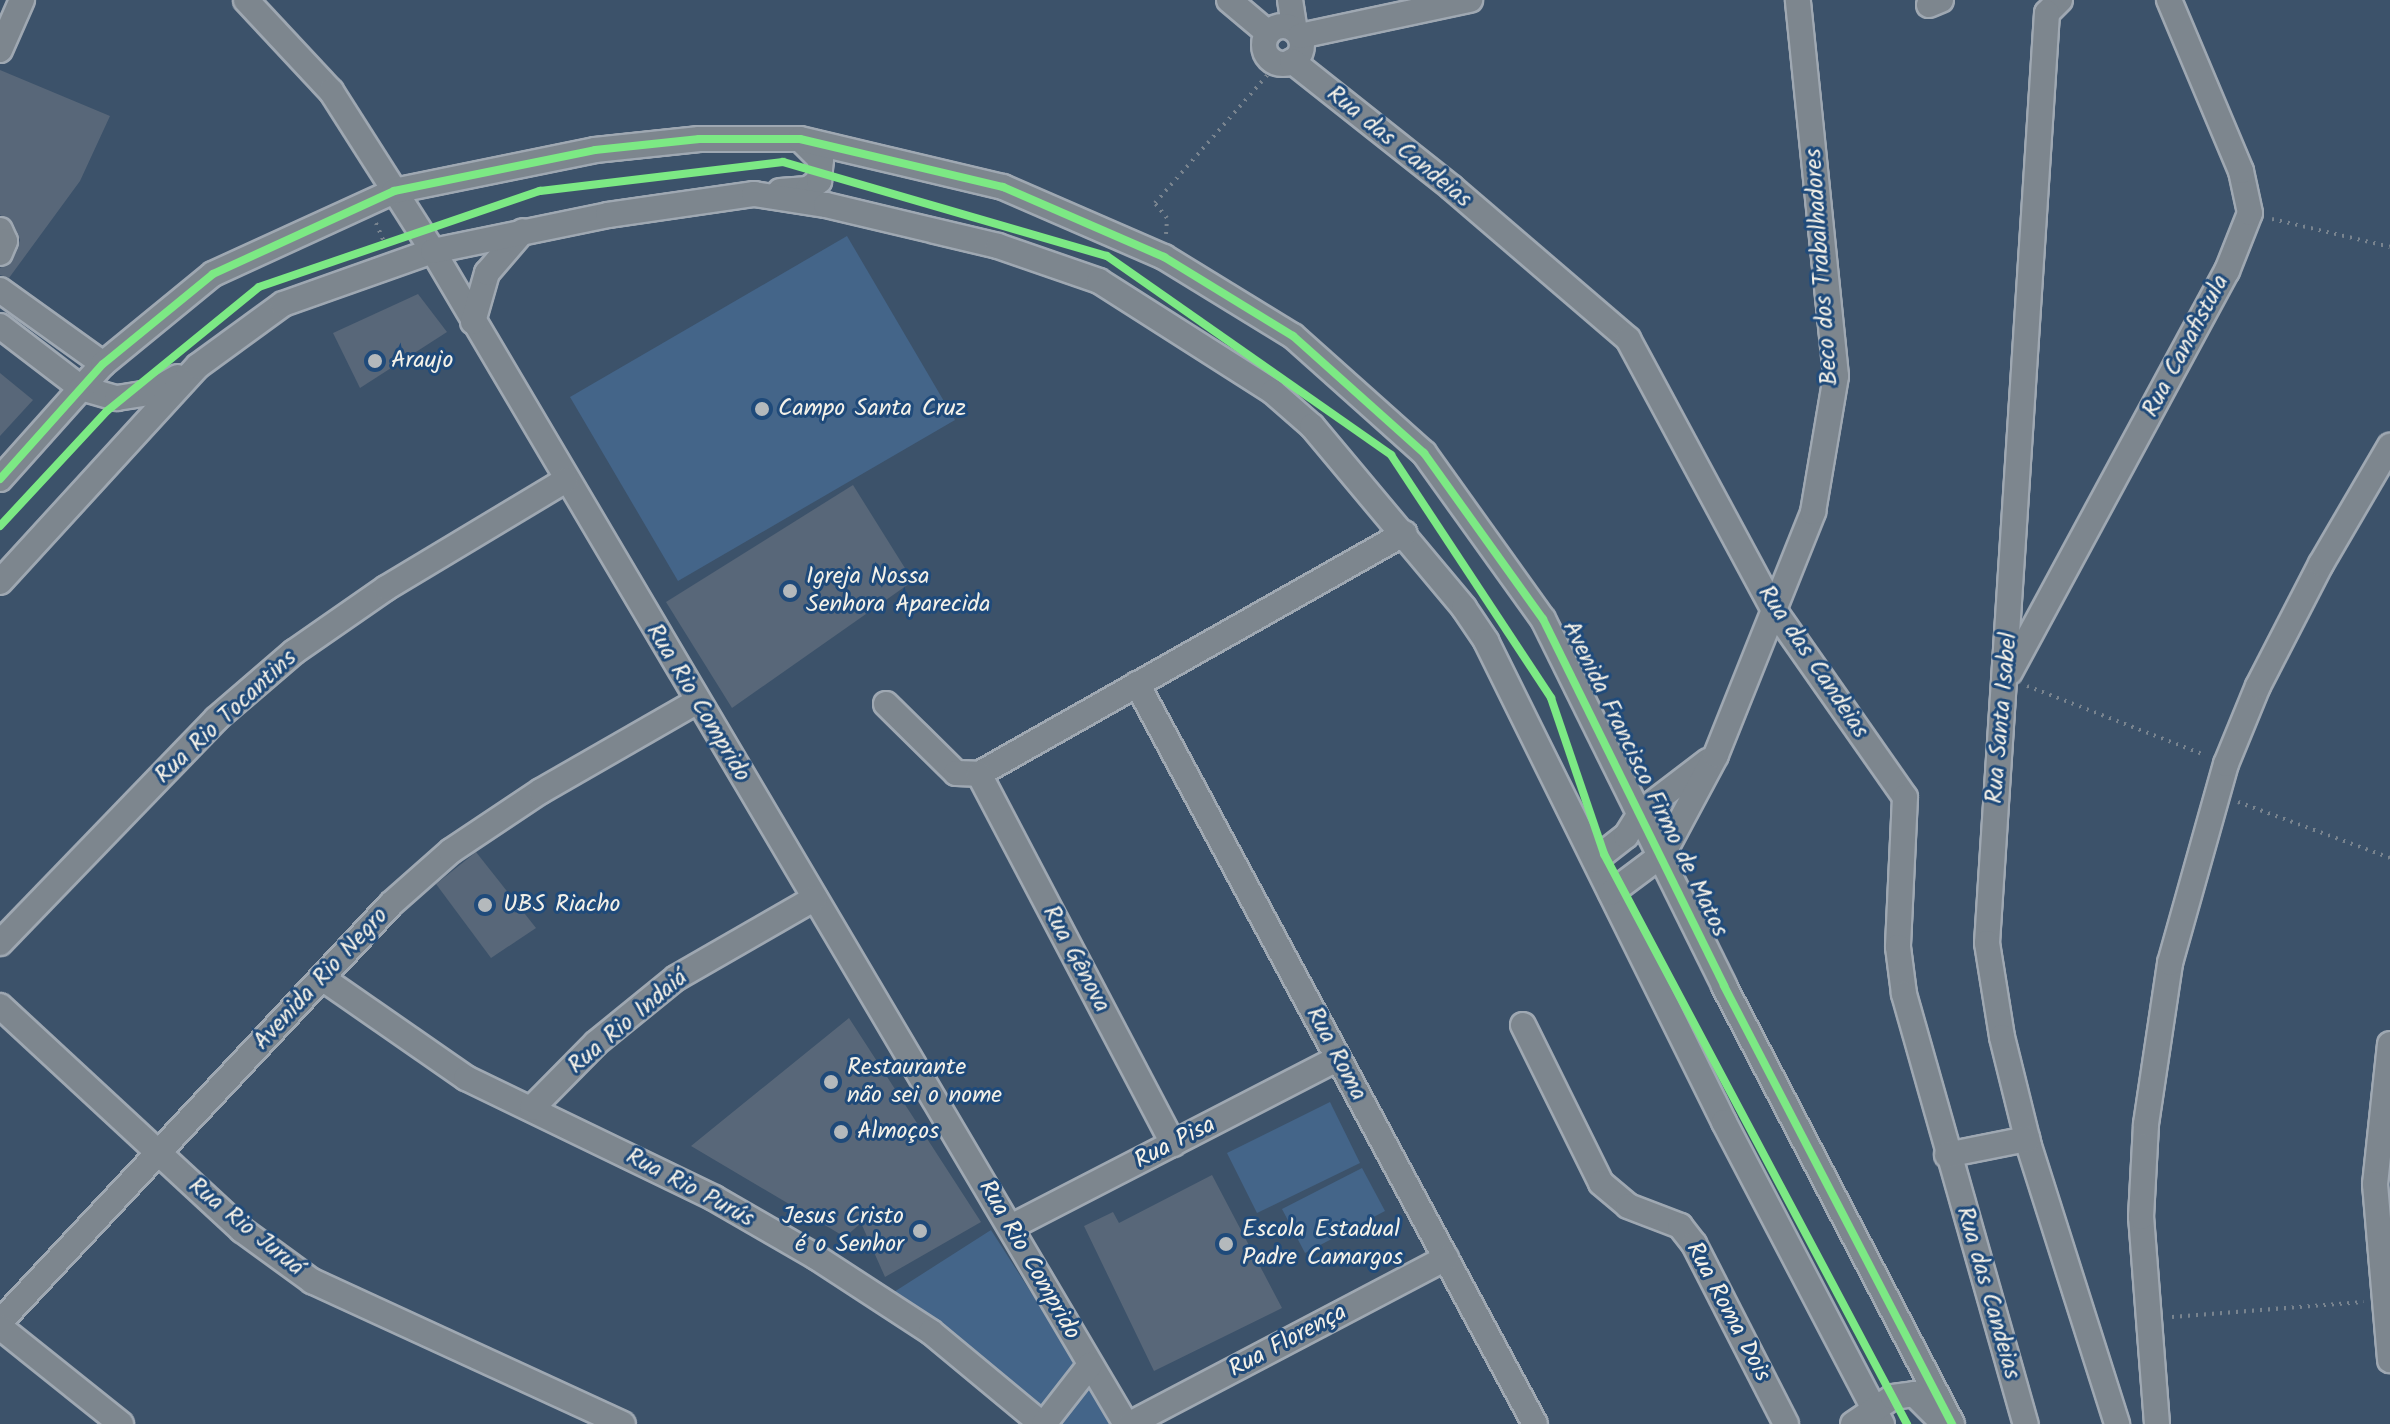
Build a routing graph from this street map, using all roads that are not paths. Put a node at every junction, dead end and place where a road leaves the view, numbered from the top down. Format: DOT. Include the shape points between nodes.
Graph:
graph roads {
  1 [pos="22,0"];
  2 [pos="246,0"];
  3 [pos="1229,0"];
  4 [pos="1290,0"];
  5 [pos="1470,0"];
  6 [pos="1798,0"];
  7 [pos="2060,0"];
  8 [pos="2169,0"];
  9 [pos="1268,33"];
  10 [pos="1297,33"];
  11 [pos="0,50"];
  12 [pos="1285,62"];
  13 [pos="800,139"];
  14 [pos="394,191"];
  15 [pos="754,194"];
  16 [pos="0,230"];
  17 [pos="523,231"];
  18 [pos="427,242"];
  19 [pos="0,253"];
  20 [pos="0,290"];
  21 [pos="473,322"];
  22 [pos="0,326"];
  23 [pos="103,364"];
  24 [pos="198,366"];
  25 [pos="81,388"];
  26 [pos="2390,446"];
  27 [pos="0,479"];
  28 [pos="566,480"];
  29 [pos="1405,533"];
  30 [pos="0,582"];
  31 [pos="1774,610"];
  32 [pos="2007,678"];
  33 [pos="1137,684"];
  34 [pos="696,702"];
  35 [pos="886,704"];
  36 [pos="1716,755"];
  37 [pos="979,774"];
  38 [pos="1641,812"];
  39 [pos="1663,854"];
  40 [pos="1595,860"];
  41 [pos="1611,893"];
  42 [pos="815,898"];
  43 [pos="0,943"];
  44 [pos="322,978"];
  45 [pos="0,1006"];
  46 [pos="1523,1025"];
  47 [pos="2390,1044"];
  48 [pos="1338,1058"];
  49 [pos="532,1108"];
  50 [pos="2027,1139"];
  51 [pos="1173,1144"];
  52 [pos="160,1155"];
  53 [pos="1947,1155"];
  54 [pos="1011,1227"];
  55 [pos="1446,1258"];
  56 [pos="2386,1300"];
  57 [pos="0,1324"];
  58 [pos="2390,1360"];
  59 [pos="1090,1365"];
  60 [pos="1878,1417"];
  61 [pos="121,1424"];
  62 [pos="623,1424"];
  63 [pos="1043,1424"];
  64 [pos="1128,1424"];
  65 [pos="1535,1424"];
  66 [pos="1786,1424"];
  67 [pos="1853,1424"];
  68 [pos="1943,1424"];
  69 [pos="1952,1424"];
  70 [pos="2026,1424"];
  71 [pos="2117,1424"];
  72 [pos="2157,1424"];
  1 -- 11 [label="street"];
  2 -- 14 [label="street, Rua Rio Comprido" via="331,91"];
  3 -- 9 [label="street"];
  4 -- 10 [label="street"];
  5 -- 10 [label="street"];
  6 -- 31 [label="street, Beco dos Trabalhadores" via="1836,376 1813,512"];
  7 -- 32 [label="street, Rua Santa Isabel" via="2047,13"];
  8 -- 32 [label="street, Rua Canafistula" via="2241,171 2250,213 2227,271"];
  9 -- 10 [label="street" via="1281,26"];
  9 -- 12 [label="street" via="1266,54"];
  10 -- 12 [label="street" via="1301,50"];
  12 -- 31 [label="street, Rua das Candeias" via="1452,188 1628,339"];
  13 -- 14 [label="street, Avenida Francisco Firmo de Matos" via="699,139 595,150"];
  13 -- 15 [label="street" via="821,160 819,181 808,189"];
  13 -- 38 [label="street, Avenida Francisco Firmo de Matos" via="1003,187 1164,257 1293,336 1424,453 1543,619"];
  14 -- 18 [label="street, Rua Rio Comprido"];
  14 -- 23 [label="street, Avenida Francisco Firmo de Matos" via="213,274"];
  15 -- 17 [label="street"];
  15 -- 29 [label="street" via="998,246 1099,281 1273,392 1346,462"];
  16 -- 19 [label="street" via="5,241"];
  17 -- 18 [label="street"];
  17 -- 21 [label="street" via="487,273"];
  18 -- 21 [label="street, Rua Rio Comprido"];
  18 -- 24 [label="street" via="283,304"];
  20 -- 23 [label="street"];
  21 -- 28 [label="street, Rua Rio Comprido"];
  22 -- 25 [label="street"];
  23 -- 25 [label="street, Avenida Francisco Firmo de Matos"];
  24 -- 25 [label="street" via="150,393 117,398"];
  24 -- 30 [label="street"];
  25 -- 27 [label="street, Avenida Francisco Firmo de Matos"];
  26 -- 72 [label="street" via="2314,578 2226,764 2170,963 2146,1124 2141,1217"];
  28 -- 34 [label="street, Rua Rio Comprido"];
  28 -- 43 [label="street, Rua Rio Tocantins" via="386,588 294,652 216,719"];
  29 -- 33 [label="street"];
  29 -- 40 [label="street" via="1486,641"];
  31 -- 36 [label="street, Beco dos Trabalhadores"];
  31 -- 53 [label="street, Rua das Candeias" via="1905,797 1898,947 1904,994"];
  32 -- 50 [label="street, Rua Santa Isabel" via="1997,726 1987,943 2002,1037"];
  33 -- 37 [label="street"];
  33 -- 48 [label="street, Rua Roma"];
  34 -- 42 [label="street, Rua Rio Comprido"];
  34 -- 44 [label="street, Avenida Rio Negro" via="541,791 451,851 391,904"];
  35 -- 37 [label="street" via="956,773"];
  36 -- 38 [label="street"];
  36 -- 39 [label="street, Beco dos Trabalhadores"];
  37 -- 51 [label="street, Rua Gênova"];
  38 -- 39 [label="street, Avenida Francisco Firmo de Matos"];
  38 -- 40 [label="street" via="1626,836"];
  39 -- 41 [label="street, Beco dos Trabalhadores"];
  39 -- 69 [label="street, Avenida Francisco Firmo de Matos" via="1724,986"];
  40 -- 41 [label="street"];
  41 -- 60 [label="street"];
  42 -- 49 [label="street, Rua Rio Indaiá" via="676,978 596,1043"];
  42 -- 54 [label="street, Rua Rio Comprido"];
  44 -- 49 [label="street, Rua Rio Purús" via="466,1078"];
  44 -- 52 [label="street, Avenida Rio Negro"];
  45 -- 52 [label="street, Rua Rio Juruá"];
  46 -- 66 [label="street, Rua Roma Dois" via="1601,1183 1628,1206 1680,1226 1694,1244"];
  47 -- 56 [label="street" via="2375,1184"];
  48 -- 51 [label="street, Rua Pisa"];
  48 -- 55 [label="street, Rua Roma"];
  49 -- 63 [label="street, Rua Rio Purús" via="714,1198 816,1257 931,1332"];
  50 -- 53 [label="street"];
  50 -- 71 [label="street, Rua Santa Isabel"];
  51 -- 54 [label="street, Rua Pisa"];
  52 -- 57 [label="street, Avenida Rio Negro"];
  52 -- 62 [label="street, Rua Rio Juruá" via="242,1230 312,1281"];
  53 -- 70 [label="street, Rua das Candeias"];
  54 -- 59 [label="street, Rua Rio Comprido"];
  55 -- 64 [label="street, Rua Florença"];
  55 -- 65 [label="street, Rua Roma"];
  56 -- 58 [label="street"];
  57 -- 61 [label="street"];
  59 -- 63 [label="street"];
  59 -- 64 [label="street, Rua Rio Comprido"];
  60 -- 67 [label="street"];
  60 -- 68 [label="street" via="1896,1396 1914,1394"];
}
